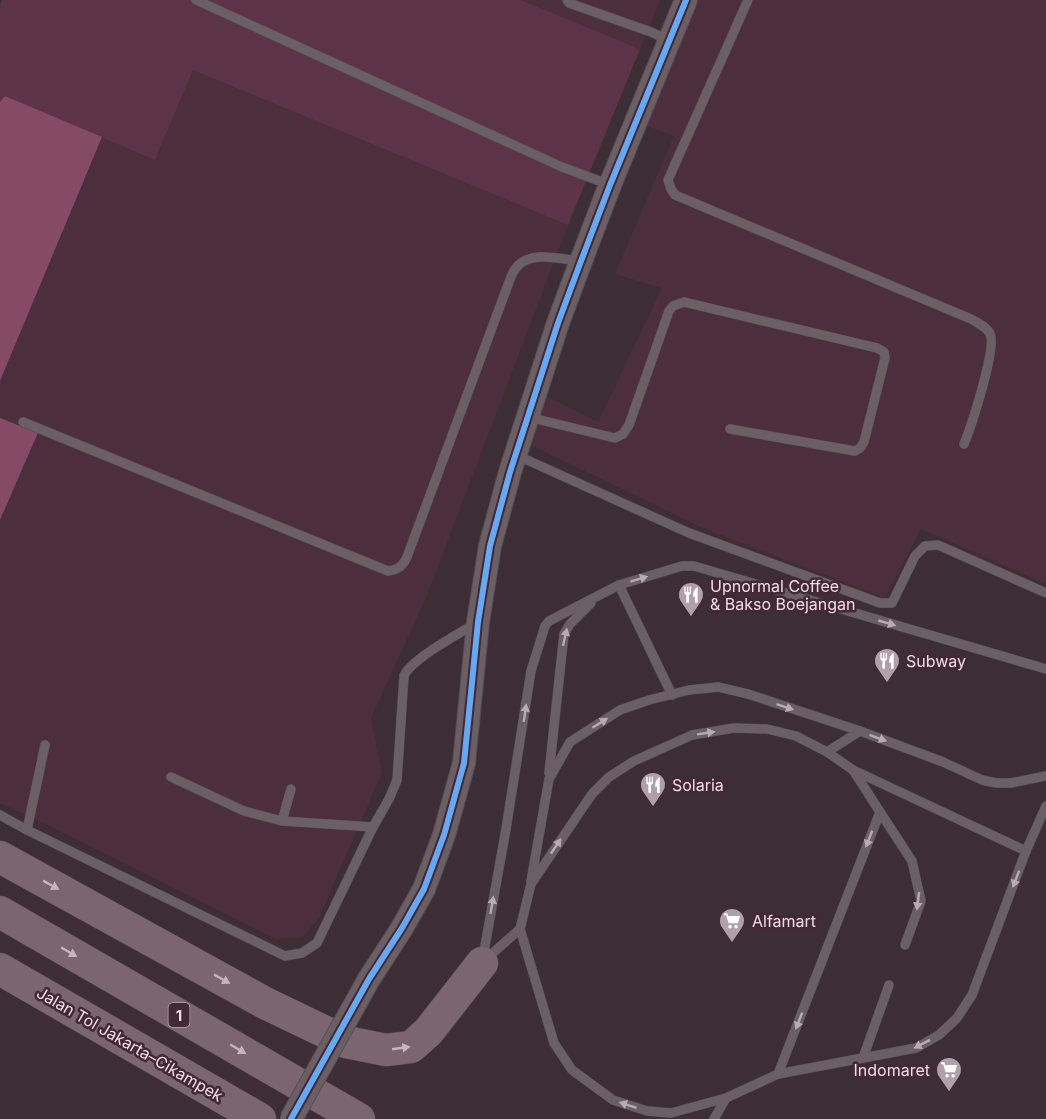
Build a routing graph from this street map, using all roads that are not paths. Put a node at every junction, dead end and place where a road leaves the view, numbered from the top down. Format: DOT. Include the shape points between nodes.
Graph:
graph roads {
  1 [pos="196,0"];
  2 [pos="567,0"];
  3 [pos="686,0"];
  4 [pos="748,0"];
  5 [pos="669,41"];
  6 [pos="610,185"];
  7 [pos="581,261"];
  8 [pos="528,417"];
  9 [pos="22,422"];
  10 [pos="730,429"];
  11 [pos="964,444"];
  12 [pos="516,455"];
  13 [pos="619,585"];
  14 [pos="1046,593"];
  15 [pos="600,595"];
  16 [pos="478,622"];
  17 [pos="1046,669"];
  18 [pos="672,695"];
  19 [pos="860,731"];
  20 [pos="45,745"];
  21 [pos="827,752"];
  22 [pos="853,770"];
  23 [pos="1046,776"];
  24 [pos="171,777"];
  25 [pos="549,779"];
  26 [pos="291,789"];
  27 [pos="1046,806"];
  28 [pos="880,812"];
  29 [pos="0,815"];
  30 [pos="282,821"];
  31 [pos="373,827"];
  32 [pos="27,830"];
  33 [pos="1026,851"];
  34 [pos="0,857"];
  35 [pos="531,884"];
  36 [pos="0,912"];
  37 [pos="520,930"];
  38 [pos="905,945"];
  39 [pos="482,963"];
  40 [pos="0,969"];
  41 [pos="890,985"];
  42 [pos="863,1058"];
  43 [pos="778,1074"];
  44 [pos="726,1098"];
  45 [pos="260,1119"];
  46 [pos="291,1119"];
  47 [pos="358,1119"];
  48 [pos="714,1119"];
  1 -- 6 [label="lane" via="562,167"];
  2 -- 5 [label="lane"];
  3 -- 5 [label="street"];
  4 -- 11 [label="lane" via="668,180 671,189 675,195 987,329 991,336 990,353"];
  5 -- 6 [label="street"];
  6 -- 7 [label="street"];
  7 -- 8 [label="street"];
  7 -- 9 [label="lane" via="540,257 516,268 407,557 395,570 388,571"];
  8 -- 10 [label="lane" via="615,438 623,434 669,311 684,302 884,352 864,442 855,451"];
  8 -- 12 [label="street"];
  12 -- 14 [label="lane" via="689,533 880,603 892,603 915,556 932,545"];
  12 -- 16 [label="street" via="490,546"];
  13 -- 15 [label="lane"];
  13 -- 17 [label="lane, one-way" via="693,566"];
  13 -- 18 [label="lane"];
  25 -- 15 [label="lane, one-way" via="564,634"];
  39 -- 15 [label="lane, one-way" via="531,671 543,631 549,621"];
  16 -- 31 [label="lane" via="406,670 397,780"];
  16 -- 46 [label="street, bridge" via="464,763 424,889"];
  18 -- 19 [label="lane, one-way" via="718,687"];
  25 -- 18 [label="lane, one-way" via="570,742 620,710"];
  19 -- 21 [label="lane"];
  19 -- 23 [label="lane, one-way" via="982,780 1011,783"];
  20 -- 32 [label="lane"];
  21 -- 22 [label="lane"];
  35 -- 21 [label="lane, one-way" via="592,794 609,777 692,735 735,728 767,729 796,736"];
  22 -- 28 [label="lane"];
  22 -- 33 [label="lane"];
  24 -- 30 [label="lane" via="244,812"];
  25 -- 35 [label="lane"];
  26 -- 30 [label="lane"];
  27 -- 33 [label="lane"];
  28 -- 38 [label="lane, one-way" via="912,861 921,894"];
  28 -- 43 [label="lane, one-way"];
  29 -- 32 [label="lane"];
  30 -- 31 [label="lane"];
  31 -- 32 [label="lane" via="317,943 302,953 285,956"];
  33 -- 42 [label="lane, one-way" via="972,995 957,1018 939,1035 916,1048"];
  34 -- 39 [label="highway, one-way" via="265,1003 346,1042 386,1050 411,1047 428,1032"];
  35 -- 37 [label="lane"];
  36 -- 47 [label="highway, 1, one-way"];
  37 -- 39 [label="lane"];
  44 -- 37 [label="lane, one-way" via="671,1113 647,1111 613,1100 572,1070 554,1043"];
  40 -- 45 [label="highway, Jalan Tol Jakarta–Cikampek"];
  41 -- 42 [label="lane"];
  42 -- 43 [label="lane"];
  43 -- 44 [label="lane"];
  44 -- 48 [label="lane"];
}
